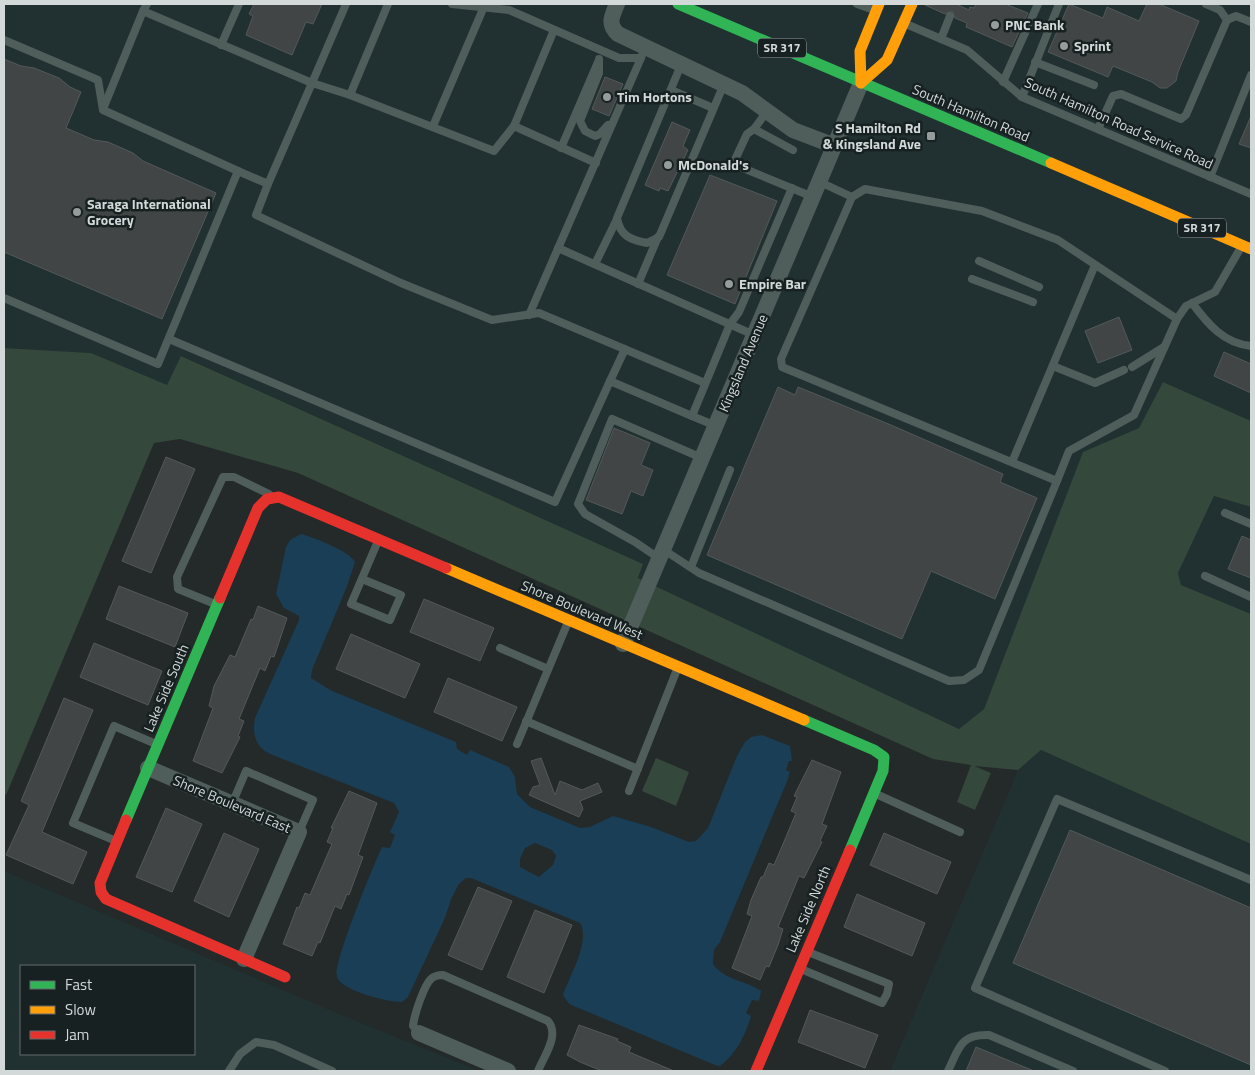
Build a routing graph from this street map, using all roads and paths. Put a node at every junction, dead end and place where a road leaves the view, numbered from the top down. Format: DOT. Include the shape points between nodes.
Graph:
graph roads {
  1 [pos="239,4"];
  2 [pos="346,4"];
  3 [pos="388,4"];
  4 [pos="452,4"];
  5 [pos="617,4"];
  6 [pos="678,4"];
  7 [pos="857,4"];
  8 [pos="912,4"];
  9 [pos="1037,4"];
  10 [pos="1059,4"];
  11 [pos="1206,4"];
  12 [pos="878,7"];
  13 [pos="145,8"];
  14 [pos="483,9"];
  15 [pos="950,16"];
  16 [pos="1227,20"];
  17 [pos="1251,22"];
  18 [pos="904,23"];
  19 [pos="554,30"];
  20 [pos="941,39"];
  21 [pos="4,40"];
  22 [pos="221,45"];
  23 [pos="602,51"];
  24 [pos="644,53"];
  25 [pos="599,59"];
  26 [pos="1035,62"];
  27 [pos="681,65"];
  28 [pos="1251,75"];
  29 [pos="633,76"];
  30 [pos="861,82"];
  31 [pos="1004,82"];
  32 [pos="312,83"];
  33 [pos="724,84"];
  34 [pos="1094,85"];
  35 [pos="671,90"];
  36 [pos="350,94"];
  37 [pos="1022,97"];
  38 [pos="713,108"];
  39 [pos="103,110"];
  40 [pos="768,110"];
  41 [pos="433,126"];
  42 [pos="514,126"];
  43 [pos="754,129"];
  44 [pos="1098,130"];
  45 [pos="835,146"];
  46 [pos="561,148"];
  47 [pos="793,150"];
  48 [pos="596,163"];
  49 [pos="238,171"];
  50 [pos="1210,177"];
  51 [pos="820,182"];
  52 [pos="268,184"];
  53 [pos="792,188"];
  54 [pos="1251,194"];
  55 [pos="813,197"];
  56 [pos="852,197"];
  57 [pos="617,218"];
  58 [pos="659,237"];
  59 [pos="558,248"];
  60 [pos="1247,248"];
  61 [pos="979,262"];
  62 [pos="595,264"];
  63 [pos="1095,265"];
  64 [pos="972,278"];
  65 [pos="638,284"];
  66 [pos="1039,287"];
  67 [pos="4,298"];
  68 [pos="1033,302"];
  69 [pos="1192,303"];
  70 [pos="529,315"];
  71 [pos="1177,319"];
  72 [pos="730,324"];
  73 [pos="754,335"];
  74 [pos="169,338"];
  75 [pos="1251,346"];
  76 [pos="1164,347"];
  77 [pos="624,349"];
  78 [pos="1053,366"];
  79 [pos="1132,367"];
  80 [pos="1124,370"];
  81 [pos="610,382"];
  82 [pos="705,383"];
  83 [pos="692,416"];
  84 [pos="716,426"];
  85 [pos="702,458"];
  86 [pos="1012,462"];
  87 [pos="730,470"];
  88 [pos="1057,481"];
  89 [pos="269,497"];
  90 [pos="1225,513"];
  91 [pos="1251,524"];
  92 [pos="378,539"];
  93 [pos="662,554"];
  94 [pos="691,567"];
  95 [pos="1205,576"];
  96 [pos="362,580"];
  97 [pos="1251,597"];
  98 [pos="217,605"];
  99 [pos="569,620"];
  100 [pos="624,644"];
  101 [pos="500,648"];
  102 [pos="678,667"];
  103 [pos="548,669"];
  104 [pos="526,721"];
  105 [pos="516,744"];
  106 [pos="158,745"];
  107 [pos="884,758"];
  108 [pos="148,768"];
  109 [pos="638,769"];
  110 [pos="629,791"];
  111 [pos="874,793"];
  112 [pos="232,804"];
  113 [pos="299,832"];
  114 [pos="960,832"];
  115 [pos="117,842"];
  116 [pos="1251,880"];
  117 [pos="806,951"];
  118 [pos="244,959"];
  119 [pos="799,968"];
  120 [pos="285,977"];
  121 [pos="419,1033"];
  122 [pos="229,1071"];
  123 [pos="332,1071"];
  124 [pos="508,1071"];
  125 [pos="538,1071"];
  126 [pos="756,1071"];
  127 [pos="948,1071"];
  128 [pos="1073,1071"];
  129 [pos="1165,1071"];
  1 -- 22 [label="lane"];
  2 -- 32 [label="lane"];
  3 -- 36 [label="lane"];
  4 -- 14 [label="lane"];
  5 -- 24 [label="street" via="612,28"];
  6 -- 30 [label="street, South Hamilton Road / SR 317"];
  7 -- 12 [label="lane"];
  8 -- 18 [label="street"];
  9 -- 31 [label="lane"];
  10 -- 26 [label="lane"];
  11 -- 16 [label="lane" via="1220,10"];
  12 -- 30 [label="street" via="860,51"];
  13 -- 22 [label="lane"];
  13 -- 39 [label="lane"];
  14 -- 19 [label="lane" via="509,10"];
  14 -- 41 [label="lane"];
  15 -- 20 [label="lane"];
  16 -- 17 [label="lane" via="1236,16"];
  16 -- 44 [label="lane" via="1186,115 1181,119 1121,94 1113,96"];
  18 -- 20 [label="lane, South Hamilton Road Service Road"];
  18 -- 30 [label="street" via="887,60"];
  19 -- 23 [label="lane"];
  19 -- 42 [label="lane"];
  20 -- 31 [label="lane, South Hamilton Road Service Road" via="967,50"];
  21 -- 39 [label="lane" via="98,80"];
  22 -- 32 [label="lane"];
  23 -- 24 [label="lane" via="619,58"];
  23 -- 25 [label="lane"];
  24 -- 27 [label="street"];
  24 -- 29 [label="lane"];
  25 -- 29 [label="lane" via="599,73 580,121 589,134 595,136 605,130 625,85"];
  25 -- 46 [label="lane"];
  26 -- 34 [label="lane"];
  26 -- 37 [label="lane"];
  27 -- 33 [label="street"];
  27 -- 35 [label="lane"];
  28 -- 50 [label="lane"];
  29 -- 48 [label="lane"];
  30 -- 45 [label="street, Kingsland Avenue"];
  30 -- 60 [label="street, South Hamilton Road / SR 317"];
  31 -- 37 [label="lane, South Hamilton Road Service Road"];
  32 -- 36 [label="lane"];
  32 -- 52 [label="lane"];
  33 -- 38 [label="lane"];
  33 -- 40 [label="street"];
  35 -- 38 [label="lane"];
  35 -- 57 [label="lane"];
  36 -- 41 [label="lane"];
  37 -- 44 [label="lane, South Hamilton Road Service Road"];
  38 -- 58 [label="lane"];
  39 -- 49 [label="lane"];
  40 -- 43 [label="lane"];
  40 -- 45 [label="street" via="793,130"];
  41 -- 42 [label="lane" via="494,151"];
  42 -- 46 [label="lane"];
  43 -- 47 [label="lane"];
  43 -- 53 [label="lane" via="747,134 733,164"];
  44 -- 50 [label="lane, South Hamilton Road Service Road"];
  45 -- 51 [label="street, Kingsland Avenue"];
  46 -- 48 [label="lane"];
  48 -- 59 [label="lane"];
  49 -- 52 [label="lane"];
  49 -- 74 [label="lane"];
  50 -- 54 [label="lane, South Hamilton Road Service Road"];
  51 -- 55 [label="street, Kingsland Avenue"];
  51 -- 56 [label="lane"];
  52 -- 70 [label="lane" via="256,215 401,283 492,320"];
  53 -- 55 [label="lane"];
  53 -- 72 [label="lane" via="739,312"];
  55 -- 73 [label="street, Kingsland Avenue"];
  56 -- 63 [label="lane" via="865,189 982,211 1058,240"];
  56 -- 86 [label="lane" via="780,359 782,367"];
  57 -- 58 [label="lane" via="619,230 629,238 647,243"];
  57 -- 62 [label="lane"];
  58 -- 65 [label="lane"];
  59 -- 62 [label="lane"];
  59 -- 70 [label="lane"];
  60 -- 69 [label="lane" via="1215,292"];
  61 -- 66 [label="lane"];
  62 -- 65 [label="lane"];
  63 -- 71 [label="lane"];
  63 -- 78 [label="lane"];
  64 -- 68 [label="lane"];
  65 -- 72 [label="lane"];
  67 -- 74 [label="lane" via="158,364"];
  69 -- 71 [label="lane"];
  69 -- 75 [label="lane" via="1212,329 1240,345"];
  70 -- 77 [label="lane" via="540,313"];
  71 -- 76 [label="lane"];
  72 -- 73 [label="lane"];
  72 -- 82 [label="lane"];
  73 -- 84 [label="street, Kingsland Avenue"];
  74 -- 81 [label="lane" via="555,502"];
  76 -- 79 [label="lane"];
  76 -- 88 [label="lane" via="1134,415 1069,451"];
  77 -- 81 [label="lane"];
  77 -- 82 [label="lane"];
  78 -- 80 [label="lane" via="1095,383"];
  78 -- 86 [label="lane"];
  81 -- 83 [label="lane"];
  82 -- 83 [label="lane"];
  83 -- 84 [label="lane"];
  84 -- 85 [label="street, Kingsland Avenue"];
  85 -- 93 [label="street, Kingsland Avenue"];
  85 -- 93 [label="lane" via="612,419 578,504 585,514"];
  86 -- 88 [label="lane"];
  87 -- 94 [label="lane"];
  88 -- 94 [label="lane" via="980,670 964,680 949,681"];
  89 -- 92 [label="street, Shore Boulevard West"];
  89 -- 98 [label="street, Lake Side South" via="258,508"];
  89 -- 98 [label="lane" via="234,478 223,477 177,577 178,589"];
  90 -- 91 [label="lane"];
  92 -- 96 [label="lane"];
  92 -- 99 [label="street, Shore Boulevard West"];
  93 -- 94 [label="lane"];
  93 -- 100 [label="street, Kingsland Avenue"];
  95 -- 97 [label="lane"];
  96 -- 96 [label="lane" via="351,604 390,620 401,595"];
  98 -- 106 [label="street, Lake Side South"];
  99 -- 100 [label="street, Shore Boulevard West"];
  99 -- 103 [label="lane"];
  100 -- 102 [label="street, Shore Boulevard West"];
  101 -- 103 [label="lane"];
  102 -- 107 [label="street, Shore Boulevard West" via="874,750"];
  102 -- 109 [label="lane"];
  103 -- 104 [label="lane"];
  104 -- 105 [label="lane"];
  104 -- 109 [label="lane"];
  106 -- 108 [label="street, Lake Side South"];
  106 -- 115 [label="lane" via="114,726 80,805 73,823"];
  107 -- 111 [label="street, Lake Side North" via="883,771"];
  108 -- 112 [label="street, Shore Boulevard East"];
  108 -- 115 [label="street, Lake Side South"];
  109 -- 110 [label="lane"];
  111 -- 114 [label="lane"];
  111 -- 117 [label="street, Lake Side North"];
  112 -- 113 [label="street, Shore Boulevard East"];
  112 -- 113 [label="lane" via="246,772 305,796 313,800"];
  113 -- 118 [label="street, Shore Boulevard East"];
  115 -- 118 [label="street, Lake Side South" via="100,883 105,899"];
  116 -- 129 [label="lane" via="1057,799 975,988"];
  117 -- 119 [label="street, Lake Side North"];
  117 -- 119 [label="lane" via="889,984 887,994 882,1003"];
  118 -- 120 [label="street"];
  119 -- 126 [label="street, Lake Side North"];
  121 -- 124 [label="street"];
  121 -- 125 [label="lane" via="414,1026 414,1017 430,979 443,975 548,1021 553,1027 553,1036"];
  122 -- 123 [label="lane" via="240,1054 256,1042 274,1044"];
  127 -- 128 [label="lane" via="962,1042 975,1034 982,1034"];
}
